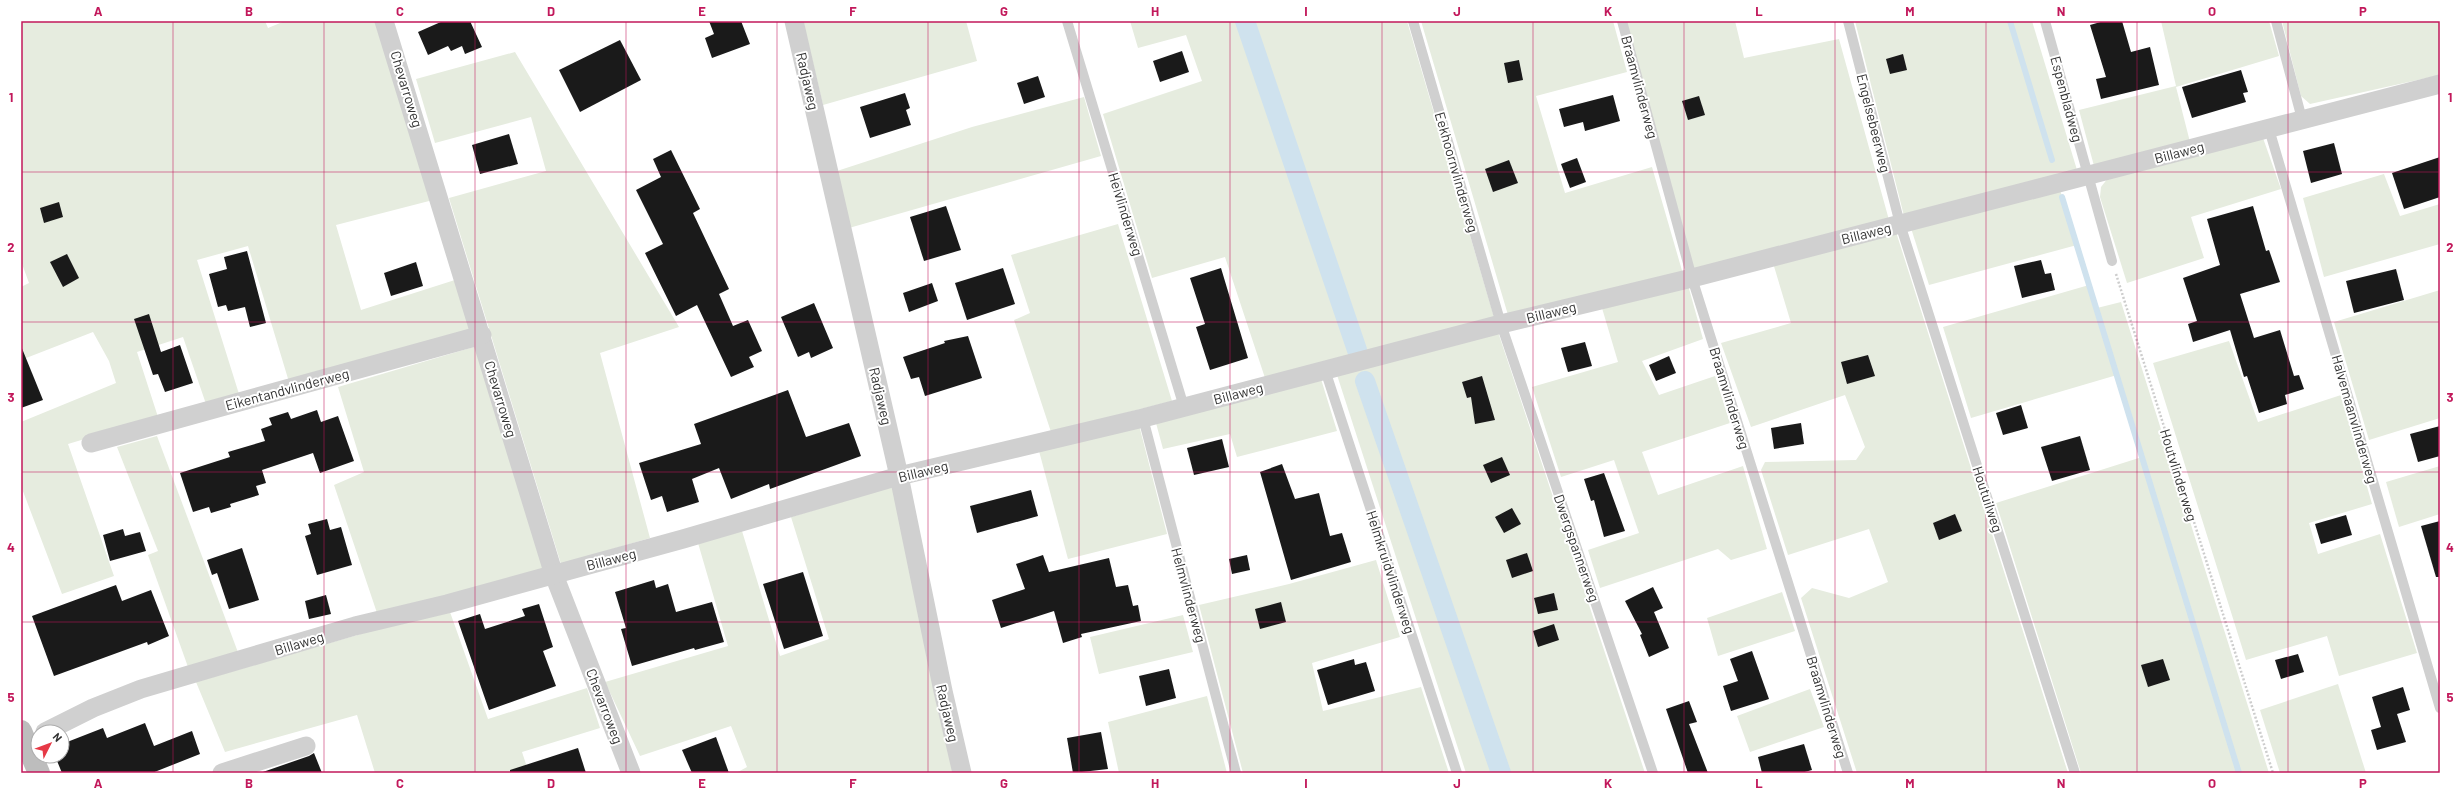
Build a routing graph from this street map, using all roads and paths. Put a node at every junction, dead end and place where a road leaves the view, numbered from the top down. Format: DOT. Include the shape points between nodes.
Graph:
graph roads {
  1 [pos="384,21"];
  2 [pos="794,21"];
  3 [pos="1067,21"];
  4 [pos="1412,21"];
  5 [pos="1622,21"];
  6 [pos="1848,21"];
  7 [pos="2046,21"];
  8 [pos="2276,21"];
  9 [pos="2440,84"];
  10 [pos="2302,119"];
  11 [pos="2269,129"];
  12 [pos="2088,176"];
  13 [pos="1900,224"];
  14 [pos="2112,260"];
  15 [pos="1692,278"];
  16 [pos="1501,324"];
  17 [pos="482,335"];
  18 [pos="1324,370"];
  19 [pos="1184,407"];
  20 [pos="1143,418"];
  21 [pos="91,443"];
  22 [pos="899,476"];
  23 [pos="554,575"];
  24 [pos="2440,708"];
  25 [pos="61,724"];
  26 [pos="28,736"];
  27 [pos="306,746"];
  28 [pos="39,773"];
  29 [pos="222,773"];
  30 [pos="630,773"];
  31 [pos="962,773"];
  32 [pos="1236,773"];
  33 [pos="1457,773"];
  34 [pos="1652,773"];
  35 [pos="1848,773"];
  36 [pos="2075,773"];
  37 [pos="2273,773"];
  1 -- 17 [label="street, Chevarroweg"];
  2 -- 22 [label="street, Radjaweg"];
  3 -- 19 [label="lane, Heivlinderweg"];
  4 -- 16 [label="lane, Eekhoornvlinderweg"];
  5 -- 15 [label="lane, Braamvlinderweg"];
  6 -- 13 [label="lane, Engelsebeerweg"];
  7 -- 12 [label="lane, Espenbladweg"];
  8 -- 10 [label="lane"];
  9 -- 10 [label="street, Billaweg"];
  10 -- 11 [label="street, Billaweg"];
  11 -- 12 [label="street, Billaweg"];
  11 -- 24 [label="lane, Halvemaanvlinderweg"];
  12 -- 13 [label="street, Billaweg"];
  12 -- 14 [label="lane"];
  13 -- 15 [label="street, Billaweg"];
  13 -- 36 [label="lane, Houtuilweg"];
  14 -- 37 [label="path, Houtvlinderweg"];
  15 -- 16 [label="street, Billaweg"];
  15 -- 35 [label="lane, Braamvlinderweg"];
  16 -- 18 [label="street, Billaweg"];
  16 -- 34 [label="lane, Dwergspannerweg"];
  17 -- 21 [label="street, Eikentandvlinderweg"];
  17 -- 23 [label="street, Chevarroweg"];
  18 -- 19 [label="street, Billaweg"];
  18 -- 33 [label="lane, Helmkruidvlinderweg"];
  19 -- 20 [label="street, Billaweg"];
  20 -- 22 [label="street, Billaweg"];
  20 -- 32 [label="lane, Helmvlinderweg"];
  22 -- 23 [label="street, Billaweg" via="824,500"];
  22 -- 31 [label="street, Radjaweg"];
  23 -- 25 [label="street, Billaweg" via="355,626 141,690 93,708"];
  23 -- 30 [label="street, Chevarroweg"];
  26 -- 28 [label="street"];
  27 -- 29 [label="street"];
}
